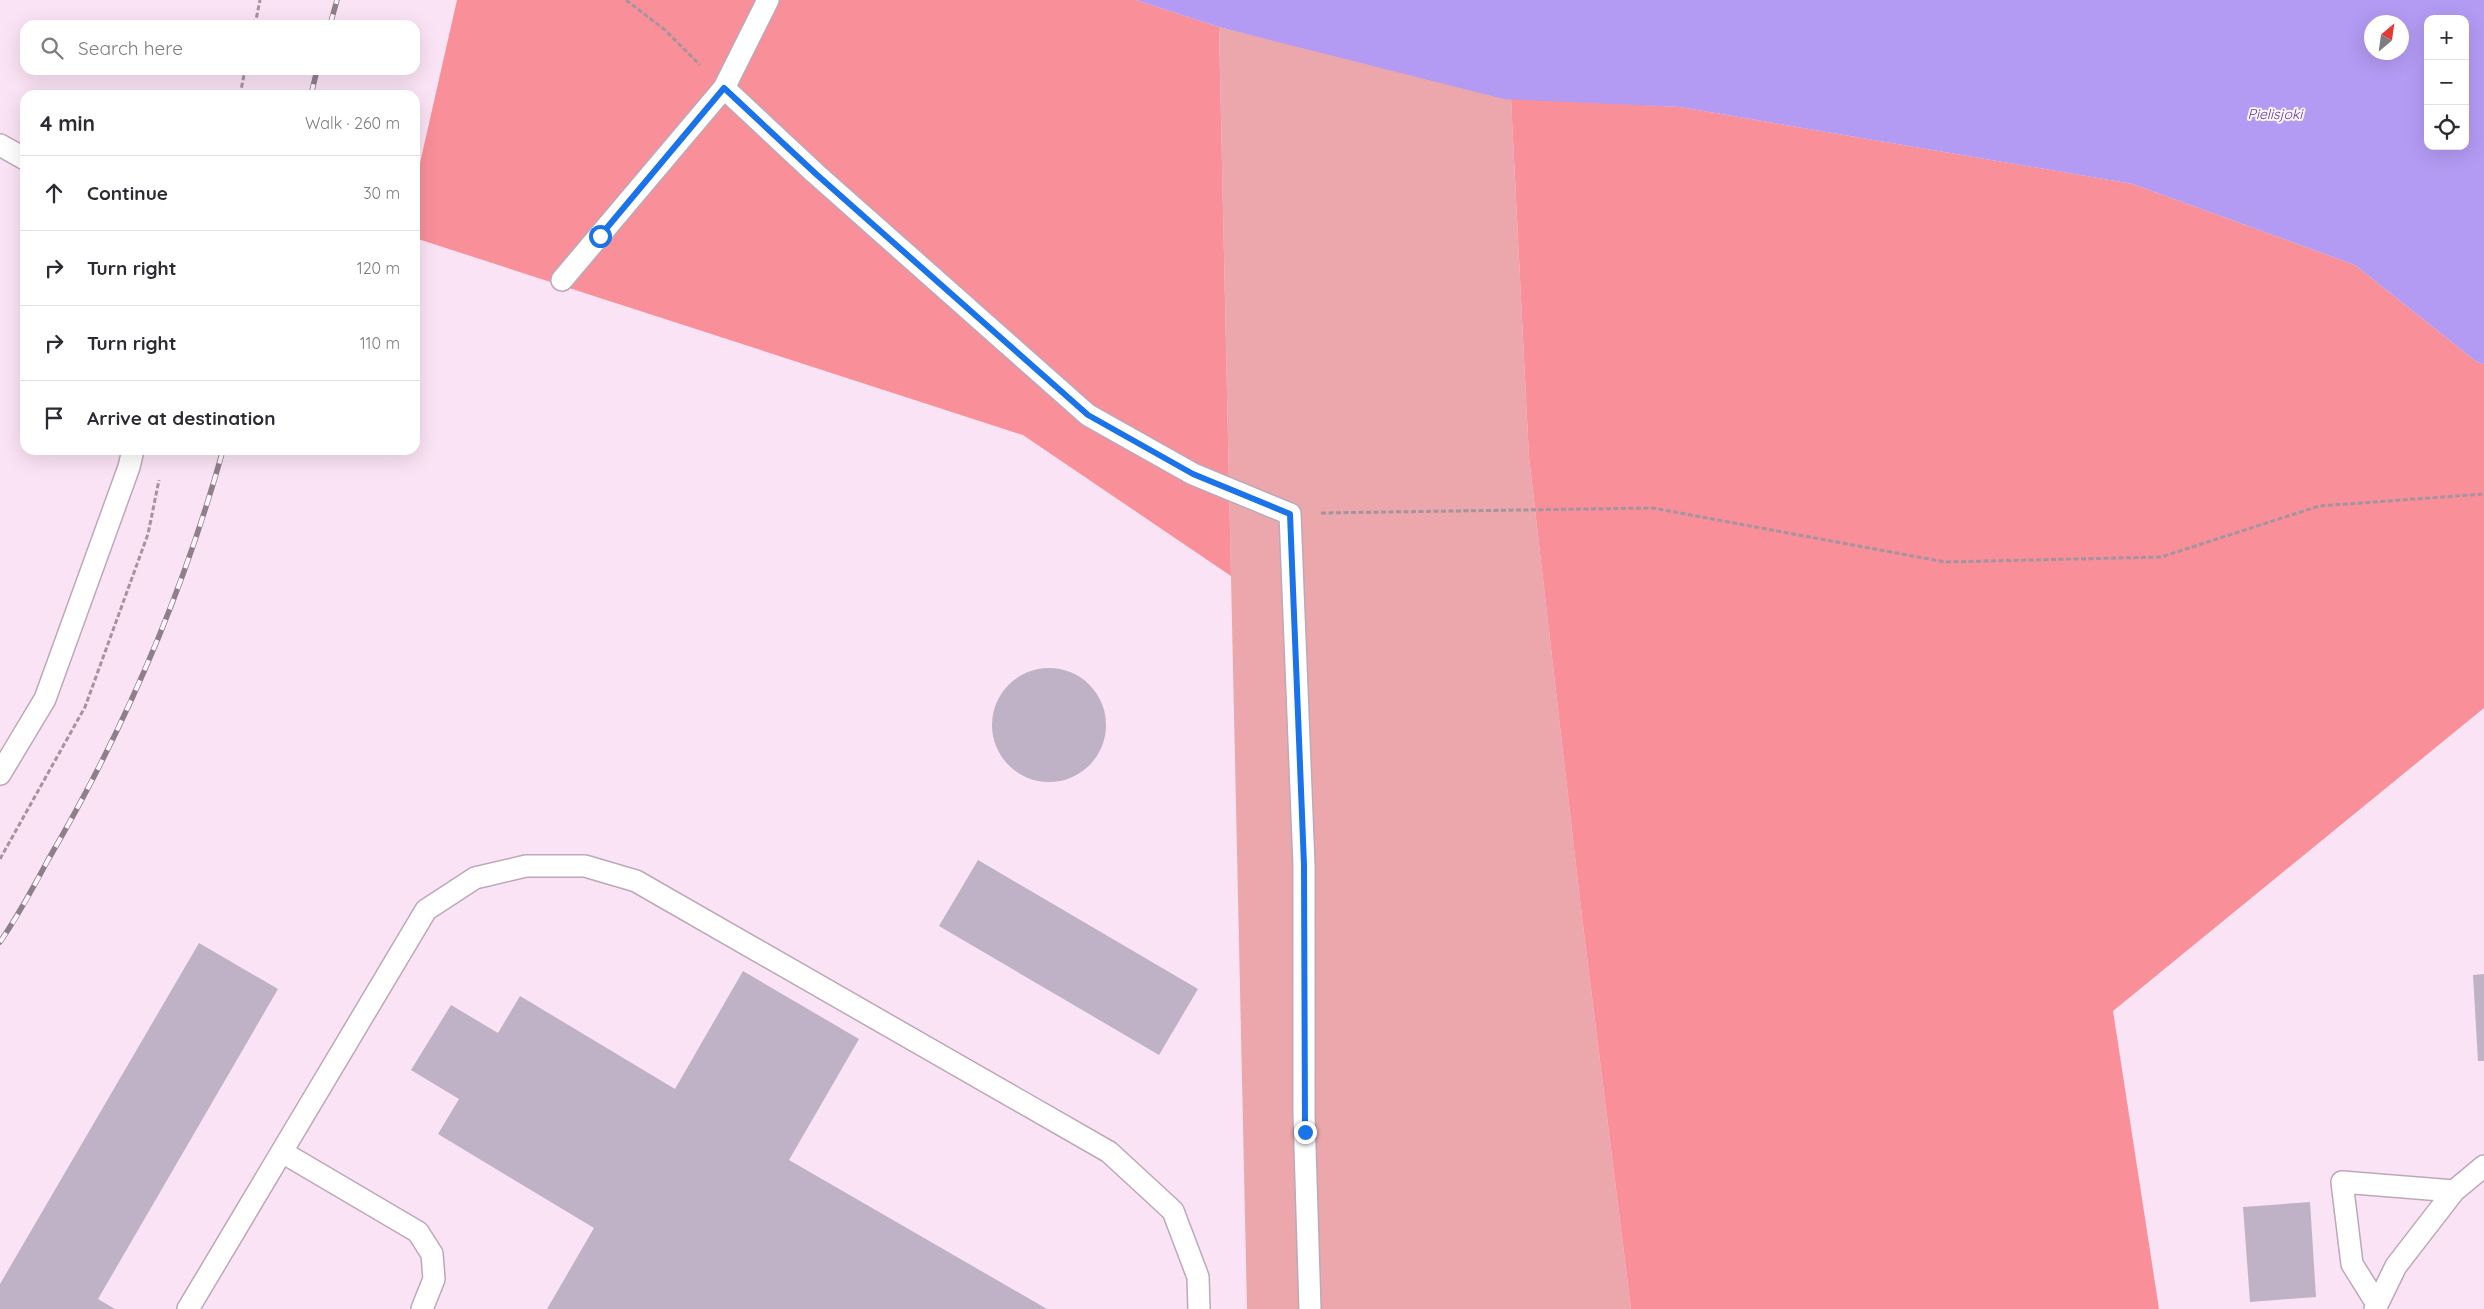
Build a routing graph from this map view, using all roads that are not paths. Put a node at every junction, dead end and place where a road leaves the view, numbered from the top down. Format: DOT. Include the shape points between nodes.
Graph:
graph roads {
  1 [pos="768,0"];
  2 [pos="724,88"];
  3 [pos="0,145"];
  4 [pos="20,156"];
  5 [pos="562,280"];
  6 [pos="132,455"];
  7 [pos="0,774"];
  8 [pos="282,1152"];
  9 [pos="2484,1166"];
  10 [pos="2454,1191"];
  11 [pos="2376,1306"];
  12 [pos="188,1309"];
  13 [pos="422,1309"];
  14 [pos="1199,1309"];
  15 [pos="1310,1309"];
  1 -- 2 [label="lane"];
  2 -- 5 [label="lane"];
  2 -- 15 [label="lane" via="1088,415 1193,474 1290,514 1304,865 1304,1114"];
  3 -- 4 [label="lane"];
  6 -- 7 [label="lane" via="45,699"];
  8 -- 12 [label="lane"];
  8 -- 13 [label="lane" via="418,1232 432,1254 434,1279"];
  8 -- 14 [label="lane" via="426,910 475,878 526,866 585,866 636,881 1109,1152 1173,1211 1198,1277"];
  9 -- 10 [label="lane"];
  10 -- 11 [label="lane" via="2396,1266"];
  10 -- 11 [label="lane" via="2342,1182 2352,1264"];
}
